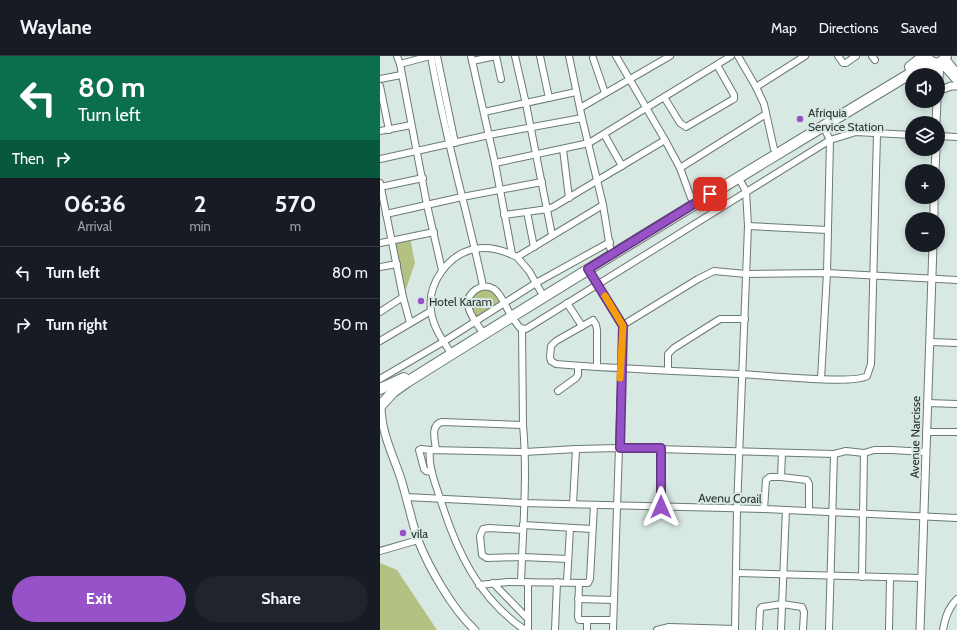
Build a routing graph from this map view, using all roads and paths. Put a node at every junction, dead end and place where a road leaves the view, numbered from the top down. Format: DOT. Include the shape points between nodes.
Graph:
graph roads {
  1 [pos="397,56"];
  2 [pos="430,56"];
  3 [pos="437,56"];
  4 [pos="514,56"];
  5 [pos="540,56"];
  6 [pos="569,56"];
  7 [pos="616,56"];
  8 [pos="670,56"];
  9 [pos="731,56"];
  10 [pos="738,56"];
  11 [pos="805,56"];
  12 [pos="838,56"];
  13 [pos="856,56"];
  14 [pos="593,58"];
  15 [pos="472,59"];
  16 [pos="936,60"];
  17 [pos="400,64"];
  18 [pos="716,65"];
  19 [pos="957,73"];
  20 [pos="401,75"];
  21 [pos="630,78"];
  22 [pos="902,78"];
  23 [pos="380,79"];
  24 [pos="501,79"];
  25 [pos="905,80"];
  26 [pos="957,81"];
  27 [pos="380,86"];
  28 [pos="957,86"];
  29 [pos="756,87"];
  30 [pos="945,89"];
  31 [pos="576,92"];
  32 [pos="605,93"];
  33 [pos="664,97"];
  34 [pos="549,98"];
  35 [pos="526,104"];
  36 [pos="580,108"];
  37 [pos="646,108"];
  38 [pos="484,112"];
  39 [pos="766,114"];
  40 [pos="582,118"];
  41 [pos="411,125"];
  42 [pos="823,126"];
  43 [pos="530,127"];
  44 [pos="389,130"];
  45 [pos="380,132"];
  46 [pos="604,134"];
  47 [pos="877,134"];
  48 [pos="488,135"];
  49 [pos="905,135"];
  50 [pos="945,136"];
  51 [pos="957,137"];
  52 [pos="665,140"];
  53 [pos="830,140"];
  54 [pos="589,143"];
  55 [pos="452,144"];
  56 [pos="774,148"];
  57 [pos="563,149"];
  58 [pos="417,151"];
  59 [pos="536,154"];
  60 [pos="380,159"];
  61 [pos="495,163"];
  62 [pos="622,166"];
  63 [pos="680,168"];
  64 [pos="738,177"];
  65 [pos="423,178"];
  66 [pos="596,181"];
  67 [pos="542,182"];
  68 [pos="380,185"];
  69 [pos="500,191"];
  70 [pos="746,191"];
  71 [pos="462,197"];
  72 [pos="569,198"];
  73 [pos="691,198"];
  74 [pos="427,205"];
  75 [pos="603,205"];
  76 [pos="548,209"];
  77 [pos="527,212"];
  78 [pos="386,214"];
  79 [pos="504,215"];
  80 [pos="748,226"];
  81 [pos="827,230"];
  82 [pos="434,232"];
  83 [pos="552,235"];
  84 [pos="392,240"];
  85 [pos="380,243"];
  86 [pos="610,245"];
  87 [pos="534,247"];
  88 [pos="475,249"];
  89 [pos="933,252"];
  90 [pos="514,256"];
  91 [pos="397,264"];
  92 [pos="380,267"];
  93 [pos="588,269"];
  94 [pos="442,270"];
  95 [pos="826,273"];
  96 [pos="746,274"];
  97 [pos="873,275"];
  98 [pos="932,279"];
  99 [pos="957,280"];
  100 [pos="598,284"];
  101 [pos="483,286"];
  102 [pos="539,288"];
  103 [pos="403,297"];
  104 [pos="567,303"];
  105 [pos="380,310"];
  106 [pos="431,311"];
  107 [pos="508,311"];
  108 [pos="745,318"];
  109 [pos="410,323"];
  110 [pos="478,326"];
  111 [pos="582,326"];
  112 [pos="623,326"];
  113 [pos="522,329"];
  114 [pos="380,341"];
  115 [pos="930,342"];
  116 [pos="957,343"];
  117 [pos="446,346"];
  118 [pos="578,366"];
  119 [pos="597,367"];
  120 [pos="621,369"];
  121 [pos="668,370"];
  122 [pos="743,374"];
  123 [pos="380,379"];
  124 [pos="821,379"];
  125 [pos="380,390"];
  126 [pos="558,391"];
  127 [pos="927,403"];
  128 [pos="380,404"];
  129 [pos="957,404"];
  130 [pos="523,425"];
  131 [pos="382,427"];
  132 [pos="926,432"];
  133 [pos="957,432"];
  134 [pos="620,448"];
  135 [pos="661,448"];
  136 [pos="576,449"];
  137 [pos="433,450"];
  138 [pos="739,451"];
  139 [pos="525,452"];
  140 [pos="926,452"];
  141 [pos="782,453"];
  142 [pos="864,453"];
  143 [pos="834,454"];
  144 [pos="432,472"];
  145 [pos="781,477"];
  146 [pos="406,496"];
  147 [pos="440,499"];
  148 [pos="523,503"];
  149 [pos="573,504"];
  150 [pos="594,505"];
  151 [pos="617,505"];
  152 [pos="661,507"];
  153 [pos="737,509"];
  154 [pos="764,509"];
  155 [pos="786,510"];
  156 [pos="808,511"];
  157 [pos="833,512"];
  158 [pos="863,514"];
  159 [pos="924,516"];
  160 [pos="957,518"];
  161 [pos="523,527"];
  162 [pos="570,528"];
  163 [pos="592,529"];
  164 [pos="418,540"];
  165 [pos="380,551"];
  166 [pos="522,557"];
  167 [pos="568,559"];
  168 [pos="737,574"];
  169 [pos="783,574"];
  170 [pos="831,576"];
  171 [pos="862,577"];
  172 [pos="921,578"];
  173 [pos="890,579"];
  174 [pos="525,582"];
  175 [pos="557,582"];
  176 [pos="567,582"];
  177 [pos="579,583"];
  178 [pos="492,584"];
  179 [pos="479,585"];
  180 [pos="578,599"];
  181 [pos="957,599"];
  182 [pos="614,600"];
  183 [pos="782,604"];
  184 [pos="528,619"];
  185 [pos="587,620"];
  186 [pos="613,620"];
  187 [pos="735,629"];
  188 [pos="475,630"];
  189 [pos="525,630"];
  190 [pos="528,630"];
  191 [pos="555,630"];
  192 [pos="587,630"];
  193 [pos="613,630"];
  194 [pos="657,630"];
  195 [pos="759,630"];
  196 [pos="781,630"];
  197 [pos="803,630"];
  198 [pos="829,630"];
  199 [pos="889,630"];
  200 [pos="920,630"];
  201 [pos="944,630"];
  1 -- 17 [label="street"];
  2 -- 17 [label="street"];
  2 -- 55 [label="street"];
  3 -- 55 [label="street"];
  4 -- 35 [label="street"];
  5 -- 34 [label="street"];
  6 -- 31 [label="street"];
  7 -- 21 [label="street"];
  8 -- 21 [label="street"];
  9 -- 18 [label="street"];
  10 -- 29 [label="street"];
  11 -- 29 [label="street"];
  12 -- 13 [label="street" via="846,63"];
  14 -- 32 [label="street"];
  15 -- 24 [label="street" via="496,56"];
  15 -- 38 [label="street"];
  16 -- 19 [label="street"];
  16 -- 22 [label="highway"];
  16 -- 26 [label="street"];
  16 -- 56 [label="highway" via="911,66"];
  17 -- 20 [label="street"];
  18 -- 33 [label="street"];
  18 -- 33 [label="street" via="734,99 686,127 680,123"];
  20 -- 23 [label="street"];
  20 -- 41 [label="street"];
  21 -- 32 [label="street"];
  21 -- 37 [label="street"];
  22 -- 25 [label="highway"];
  22 -- 42 [label="highway"];
  27 -- 44 [label="street"];
  28 -- 30 [label="street"];
  29 -- 39 [label="street" via="762,97"];
  31 -- 34 [label="street"];
  31 -- 36 [label="street"];
  32 -- 36 [label="street"];
  33 -- 37 [label="street"];
  34 -- 35 [label="street"];
  35 -- 38 [label="street"];
  35 -- 43 [label="street"];
  36 -- 40 [label="street"];
  37 -- 46 [label="street"];
  37 -- 52 [label="street"];
  38 -- 48 [label="street"];
  39 -- 56 [label="street"];
  39 -- 63 [label="street"];
  40 -- 43 [label="street"];
  40 -- 54 [label="street"];
  41 -- 44 [label="street"];
  41 -- 58 [label="street"];
  42 -- 53 [label="street"];
  42 -- 64 [label="highway"];
  43 -- 48 [label="street"];
  43 -- 59 [label="street"];
  44 -- 45 [label="street"];
  46 -- 54 [label="street"];
  46 -- 62 [label="street"];
  47 -- 49 [label="street"];
  47 -- 53 [label="street" via="856,132"];
  47 -- 97 [label="street"];
  48 -- 55 [label="street"];
  48 -- 61 [label="street"];
  50 -- 51 [label="street"];
  52 -- 62 [label="street"];
  52 -- 63 [label="street"];
  53 -- 70 [label="street"];
  53 -- 81 [label="street"];
  54 -- 57 [label="street"];
  54 -- 66 [label="street"];
  55 -- 58 [label="street"];
  55 -- 71 [label="street"];
  56 -- 73 [label="highway"];
  57 -- 59 [label="street"];
  57 -- 72 [label="street"];
  58 -- 60 [label="street"];
  58 -- 65 [label="street"];
  59 -- 61 [label="street"];
  59 -- 67 [label="street"];
  61 -- 69 [label="street"];
  62 -- 66 [label="street"];
  63 -- 73 [label="street"];
  64 -- 70 [label="street"];
  64 -- 93 [label="highway"];
  65 -- 68 [label="street"];
  65 -- 74 [label="street"];
  66 -- 72 [label="street"];
  66 -- 75 [label="street"];
  67 -- 69 [label="street"];
  67 -- 76 [label="street"];
  68 -- 78 [label="street"];
  69 -- 71 [label="street"];
  69 -- 79 [label="street"];
  70 -- 80 [label="street"];
  70 -- 100 [label="street"];
  71 -- 74 [label="street"];
  71 -- 88 [label="street"];
  72 -- 76 [label="street"];
  73 -- 86 [label="highway"];
  74 -- 78 [label="street"];
  74 -- 82 [label="street"];
  75 -- 83 [label="street"];
  75 -- 86 [label="street"];
  76 -- 77 [label="street"];
  76 -- 83 [label="street"];
  77 -- 79 [label="street"];
  77 -- 87 [label="street"];
  78 -- 84 [label="street"];
  79 -- 90 [label="street"];
  80 -- 81 [label="street"];
  80 -- 96 [label="street"];
  81 -- 95 [label="street"];
  82 -- 84 [label="street"];
  82 -- 94 [label="street"];
  83 -- 87 [label="street"];
  84 -- 85 [label="street"];
  84 -- 91 [label="street"];
  86 -- 102 [label="highway"];
  87 -- 90 [label="street"];
  88 -- 90 [label="street" via="492,249"];
  88 -- 94 [label="street" via="458,256"];
  88 -- 101 [label="street"];
  89 -- 98 [label="street, Avenue Narcisse"];
  90 -- 102 [label="street" via="529,271"];
  91 -- 92 [label="street"];
  91 -- 103 [label="street"];
  93 -- 100 [label="street"];
  93 -- 107 [label="highway"];
  94 -- 106 [label="street" via="431,296"];
  95 -- 96 [label="street"];
  95 -- 97 [label="street"];
  95 -- 124 [label="street"];
  96 -- 108 [label="street"];
  96 -- 112 [label="street" via="714,271 709,273"];
  97 -- 98 [label="street"];
  97 -- 124 [label="street" via="869,374 860,379"];
  98 -- 99 [label="street"];
  98 -- 115 [label="street, Avenue Narcisse"];
  100 -- 104 [label="street"];
  100 -- 112 [label="street"];
  101 -- 107 [label="street" via="498,293"];
  101 -- 110 [label="street" via="474,291 468,301"];
  102 -- 107 [label="highway"];
  103 -- 105 [label="street"];
  103 -- 109 [label="street"];
  104 -- 111 [label="street"];
  104 -- 113 [label="street" via="526,329"];
  106 -- 109 [label="street"];
  106 -- 117 [label="street" via="437,331"];
  107 -- 110 [label="highway"];
  107 -- 113 [label="street" via="517,326"];
  107 -- 128 [label="highway" via="393,392"];
  108 -- 121 [label="street" via="720,319 674,348 668,354"];
  108 -- 122 [label="street"];
  109 -- 114 [label="street"];
  110 -- 117 [label="highway"];
  111 -- 118 [label="street" via="551,346 550,358 553,363"];
  111 -- 119 [label="street" via="592,320 598,330"];
  112 -- 120 [label="street"];
  113 -- 130 [label="street"];
  115 -- 116 [label="street"];
  115 -- 127 [label="street, Avenue Narcisse"];
  117 -- 123 [label="street"];
  117 -- 125 [label="highway" via="401,380"];
  118 -- 119 [label="street"];
  118 -- 126 [label="street" via="576,378"];
  119 -- 120 [label="street"];
  120 -- 121 [label="street"];
  120 -- 134 [label="street"];
  121 -- 122 [label="street"];
  122 -- 124 [label="street"];
  122 -- 138 [label="street"];
  127 -- 129 [label="street"];
  127 -- 132 [label="street, Avenue Narcisse"];
  128 -- 131 [label="street"];
  130 -- 137 [label="street" via="438,423 434,430"];
  130 -- 139 [label="street"];
  131 -- 146 [label="street"];
  132 -- 133 [label="street"];
  132 -- 140 [label="street, Avenue Narcisse"];
  134 -- 135 [label="street"];
  134 -- 136 [label="street"];
  134 -- 151 [label="street"];
  135 -- 138 [label="street"];
  135 -- 152 [label="street"];
  136 -- 139 [label="street"];
  136 -- 149 [label="street"];
  137 -- 139 [label="street"];
  137 -- 144 [label="street"];
  137 -- 144 [label="street" via="420,451 424,469"];
  138 -- 141 [label="street"];
  138 -- 153 [label="street"];
  139 -- 148 [label="street"];
  140 -- 142 [label="street" via="874,450"];
  140 -- 159 [label="street, Avenue Narcisse"];
  141 -- 143 [label="street"];
  141 -- 145 [label="street"];
  142 -- 143 [label="street" via="846,451"];
  142 -- 158 [label="street"];
  143 -- 157 [label="street"];
  144 -- 147 [label="street"];
  145 -- 154 [label="street" via="770,477 766,480"];
  145 -- 156 [label="street" via="807,480"];
  146 -- 147 [label="street, Avenu Corail"];
  146 -- 164 [label="street"];
  147 -- 148 [label="street, Avenu Corail"];
  147 -- 179 [label="street" via="459,551"];
  148 -- 149 [label="street, Avenu Corail"];
  148 -- 161 [label="street"];
  149 -- 150 [label="street, Avenu Corail"];
  150 -- 151 [label="street, Avenu Corail"];
  150 -- 163 [label="street"];
  151 -- 152 [label="street, Avenu Corail"];
  151 -- 182 [label="street"];
  152 -- 153 [label="street, Avenu Corail"];
  153 -- 154 [label="street, Avenu Corail"];
  153 -- 168 [label="street"];
  154 -- 155 [label="street, Avenu Corail"];
  155 -- 156 [label="street, Avenu Corail"];
  155 -- 169 [label="street"];
  156 -- 157 [label="street, Avenu Corail"];
  157 -- 158 [label="street, Avenu Corail"];
  157 -- 170 [label="street"];
  158 -- 159 [label="street, Avenu Corail"];
  158 -- 171 [label="street"];
  159 -- 160 [label="street, Avenu Corail"];
  159 -- 172 [label="street, Avenue Narcisse"];
  161 -- 162 [label="street"];
  161 -- 166 [label="street"];
  161 -- 166 [label="street" via="486,528 481,531 480,536 484,557"];
  162 -- 163 [label="street"];
  162 -- 167 [label="street"];
  163 -- 177 [label="street" via="590,579 588,583"];
  164 -- 165 [label="street"];
  164 -- 188 [label="street" via="438,581 464,619"];
  166 -- 167 [label="street"];
  166 -- 174 [label="street"];
  167 -- 176 [label="street"];
  168 -- 169 [label="street"];
  168 -- 187 [label="street"];
  169 -- 170 [label="street"];
  169 -- 183 [label="street"];
  170 -- 171 [label="street"];
  170 -- 198 [label="street"];
  171 -- 173 [label="street"];
  172 -- 173 [label="street"];
  172 -- 200 [label="street, Avenue Narcisse"];
  173 -- 199 [label="street"];
  174 -- 175 [label="street"];
  174 -- 178 [label="street"];
  174 -- 184 [label="street"];
  175 -- 176 [label="street"];
  175 -- 191 [label="street"];
  176 -- 177 [label="street"];
  177 -- 180 [label="street"];
  178 -- 179 [label="street"];
  178 -- 184 [label="street"];
  179 -- 189 [label="street" via="492,601"];
  180 -- 182 [label="street"];
  180 -- 185 [label="street" via="579,620"];
  181 -- 201 [label="street" via="948,610"];
  182 -- 186 [label="street"];
  183 -- 195 [label="street" via="760,609"];
  183 -- 196 [label="street"];
  183 -- 197 [label="street" via="802,607"];
  184 -- 190 [label="street"];
  185 -- 186 [label="street"];
  185 -- 192 [label="street"];
  186 -- 193 [label="street"];
  187 -- 194 [label="street" via="669,627"];
}
